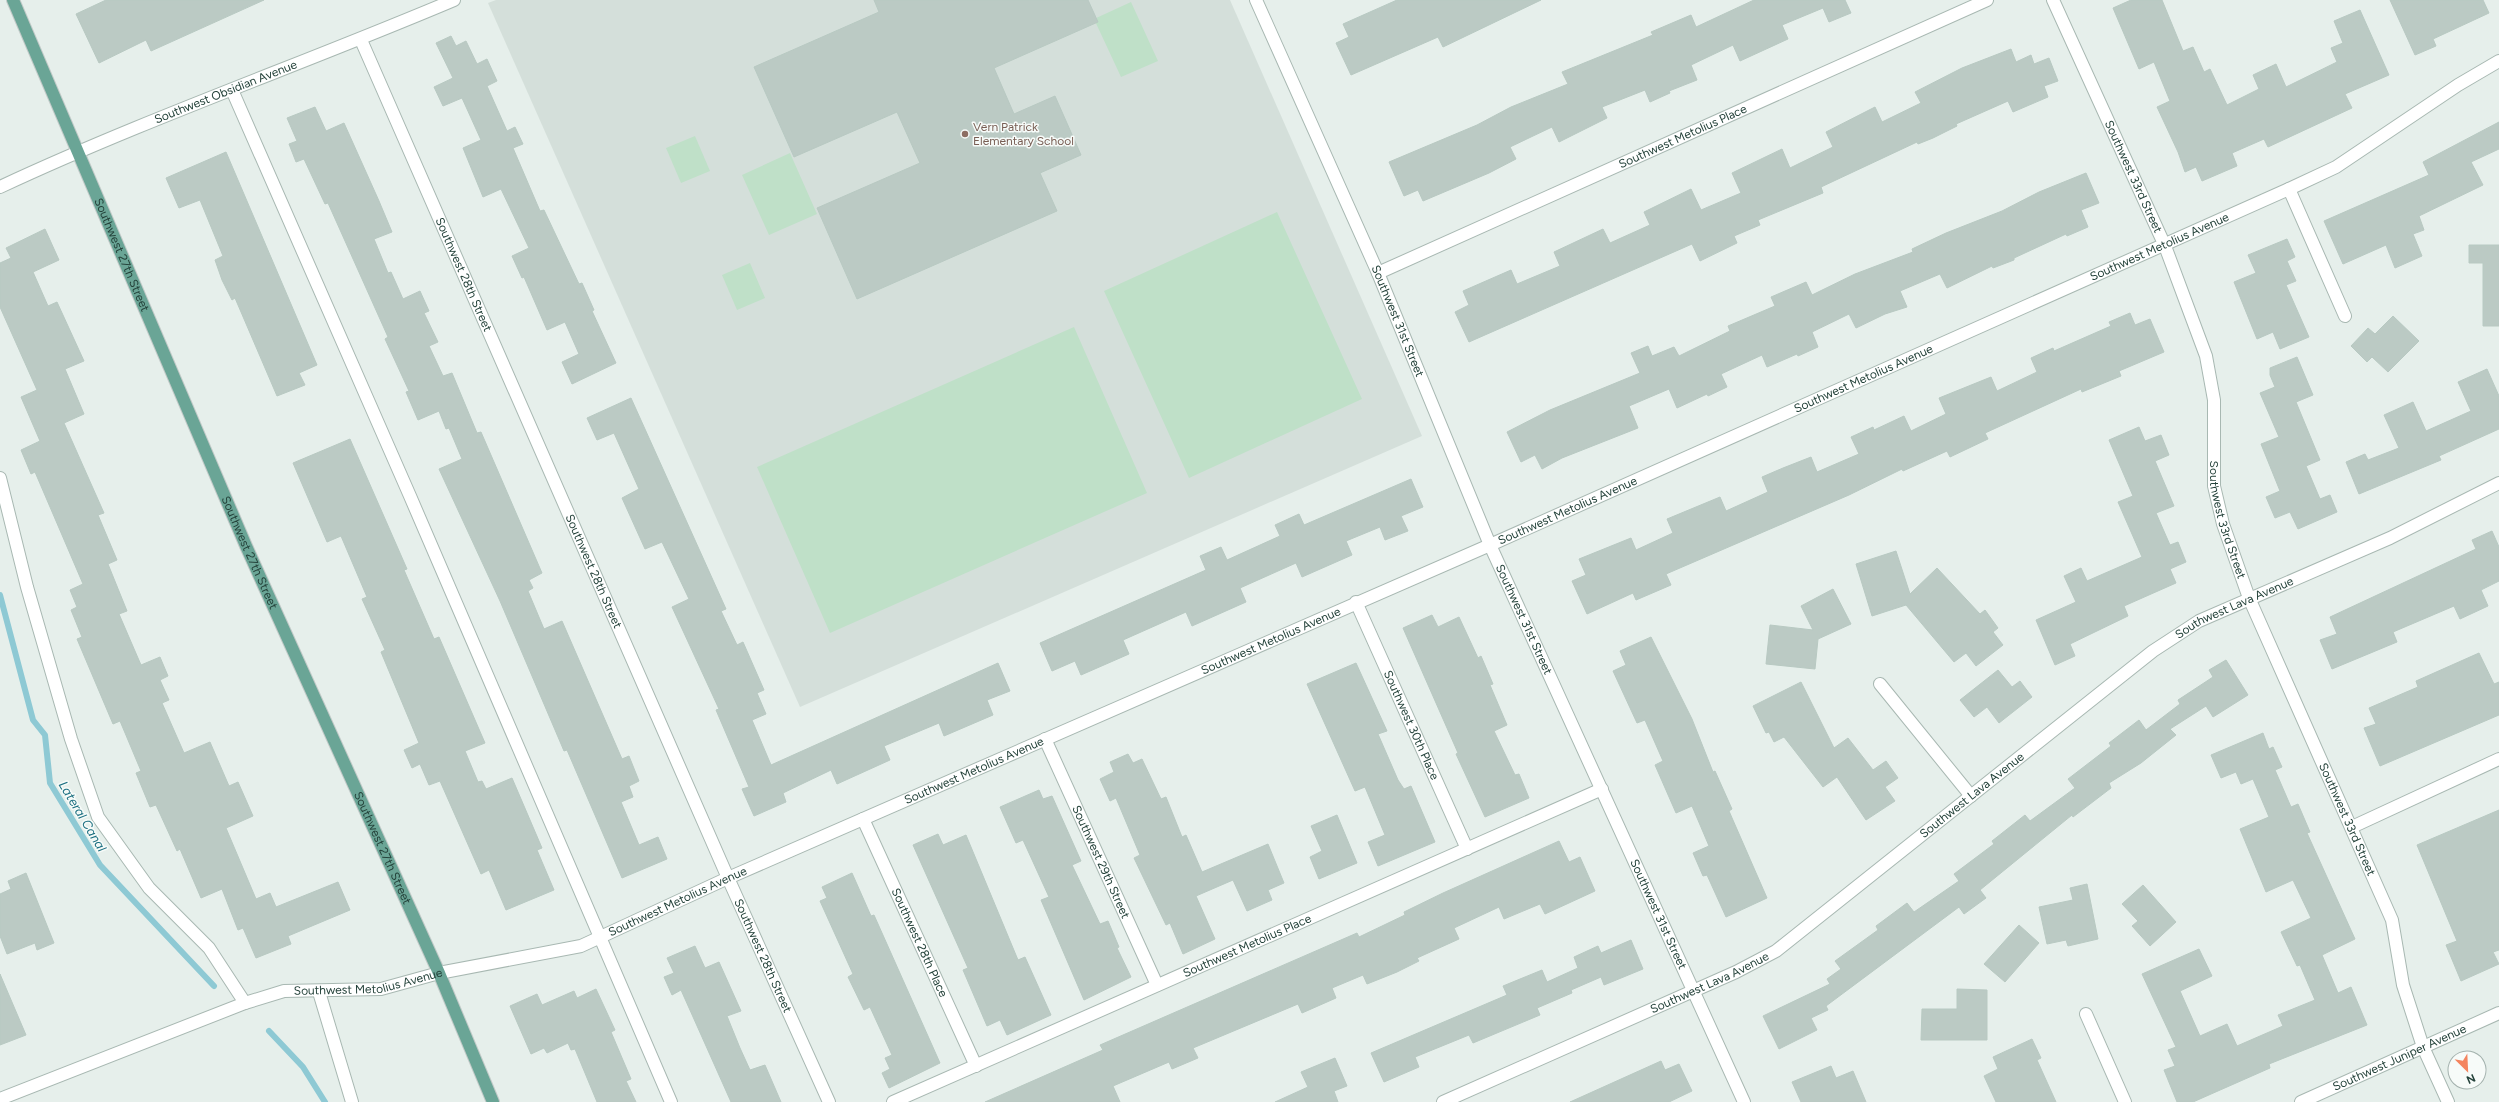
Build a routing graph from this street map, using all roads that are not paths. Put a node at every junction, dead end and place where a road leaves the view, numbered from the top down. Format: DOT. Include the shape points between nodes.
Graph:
graph roads {
  1 [pos="13,0"];
  2 [pos="454,0"];
  3 [pos="1987,0"];
  4 [pos="2053,0"];
  5 [pos="1259,1"];
  6 [pos="361,40"];
  7 [pos="2499,60"];
  8 [pos="232,90"];
  9 [pos="78,150"];
  10 [pos="0,187"];
  11 [pos="2289,189"];
  12 [pos="2165,246"];
  13 [pos="1378,273"];
  14 [pos="2345,316"];
  15 [pos="0,478"];
  16 [pos="2499,482"];
  17 [pos="1490,545"];
  18 [pos="2249,598"];
  19 [pos="1356,602"];
  20 [pos="1880,684"];
  21 [pos="1045,740"];
  22 [pos="2499,759"];
  23 [pos="1602,789"];
  24 [pos="1971,796"];
  25 [pos="863,819"];
  26 [pos="2352,827"];
  27 [pos="1467,848"];
  28 [pos="728,878"];
  29 [pos="599,938"];
  30 [pos="438,973"];
  31 [pos="1157,985"];
  32 [pos="1694,990"];
  33 [pos="318,992"];
  34 [pos="245,1003"];
  35 [pos="2499,1013"];
  36 [pos="2086,1014"];
  37 [pos="2423,1047"];
  38 [pos="976,1066"];
  39 [pos="0,1099"];
  40 [pos="1740,1101"];
  41 [pos="352,1102"];
  42 [pos="493,1102"];
  43 [pos="671,1102"];
  44 [pos="830,1102"];
  45 [pos="893,1102"];
  46 [pos="1443,1102"];
  47 [pos="2125,1102"];
  48 [pos="2301,1102"];
  49 [pos="2448,1102"];
  1 -- 9 [label="main road, Southwest 27th Street"];
  2 -- 6 [label="street, Southwest Obsidian Avenue"];
  3 -- 13 [label="street, Southwest Metolius Place"];
  4 -- 12 [label="street, Southwest 33rd Street"];
  5 -- 13 [label="street, Southwest 31st Street"];
  6 -- 8 [label="street, Southwest Obsidian Avenue"];
  6 -- 28 [label="street, Southwest 28th Street"];
  7 -- 11 [label="street, Southwest Metolius Avenue" via="2451,89 2336,167"];
  8 -- 9 [label="street, Southwest Obsidian Avenue"];
  8 -- 29 [label="street" via="410,496"];
  9 -- 10 [label="street, Southwest Obsidian Avenue"];
  9 -- 30 [label="main road, Southwest 27th Street" via="246,546"];
  11 -- 12 [label="street, Southwest Metolius Avenue"];
  11 -- 14 [label="street"];
  12 -- 17 [label="street, Southwest Metolius Avenue"];
  12 -- 18 [label="street, Southwest 33rd Street" via="2206,356 2214,400 2214,486 2223,524"];
  13 -- 17 [label="street, Southwest 31st Street"];
  15 -- 34 [label="street" via="27,587 71,739 98,817 149,888 209,948"];
  16 -- 18 [label="street, Southwest Lava Avenue" via="2324,569"];
  17 -- 19 [label="street, Southwest Metolius Avenue"];
  17 -- 23 [label="street, Southwest 31st Street"];
  18 -- 24 [label="street, Southwest Lava Avenue" via="2199,621 2153,651"];
  18 -- 26 [label="street, Southwest 33rd Street"];
  19 -- 21 [label="street, Southwest Metolius Avenue"];
  19 -- 27 [label="street, Southwest 30th Place"];
  20 -- 24 [label="street"];
  21 -- 25 [label="street, Southwest Metolius Avenue"];
  21 -- 31 [label="street, Southwest 29th Street"];
  22 -- 26 [label="street"];
  23 -- 27 [label="street, Southwest Metolius Place"];
  23 -- 32 [label="street, Southwest 31st Street"];
  24 -- 32 [label="street, Southwest Lava Avenue" via="1776,951"];
  25 -- 28 [label="street, Southwest Metolius Avenue"];
  25 -- 38 [label="street, Southwest 28th Place"];
  26 -- 37 [label="street, Southwest 33rd Street" via="2392,920 2403,985"];
  27 -- 31 [label="street, Southwest Metolius Place"];
  28 -- 29 [label="street, Southwest Metolius Avenue"];
  28 -- 44 [label="street, Southwest 28th Street"];
  29 -- 30 [label="street, Southwest Metolius Avenue" via="581,946"];
  29 -- 43 [label="street"];
  30 -- 33 [label="street, Southwest Metolius Avenue" via="381,989"];
  30 -- 42 [label="main road, Southwest 27th Street"];
  31 -- 38 [label="street, Southwest Metolius Place"];
  32 -- 40 [label="street, Southwest 31st Street"];
  32 -- 46 [label="street, Southwest Lava Avenue"];
  33 -- 34 [label="street, Southwest Metolius Avenue" via="284,992"];
  33 -- 41 [label="street"];
  34 -- 39 [label="street, Southwest Metolius Avenue"];
  35 -- 37 [label="street, Southwest Juniper Avenue"];
  36 -- 47 [label="street"];
  37 -- 48 [label="street, Southwest Juniper Avenue"];
  37 -- 49 [label="street, Southwest 33rd Street"];
  38 -- 45 [label="street, Southwest Metolius Place"];
}
